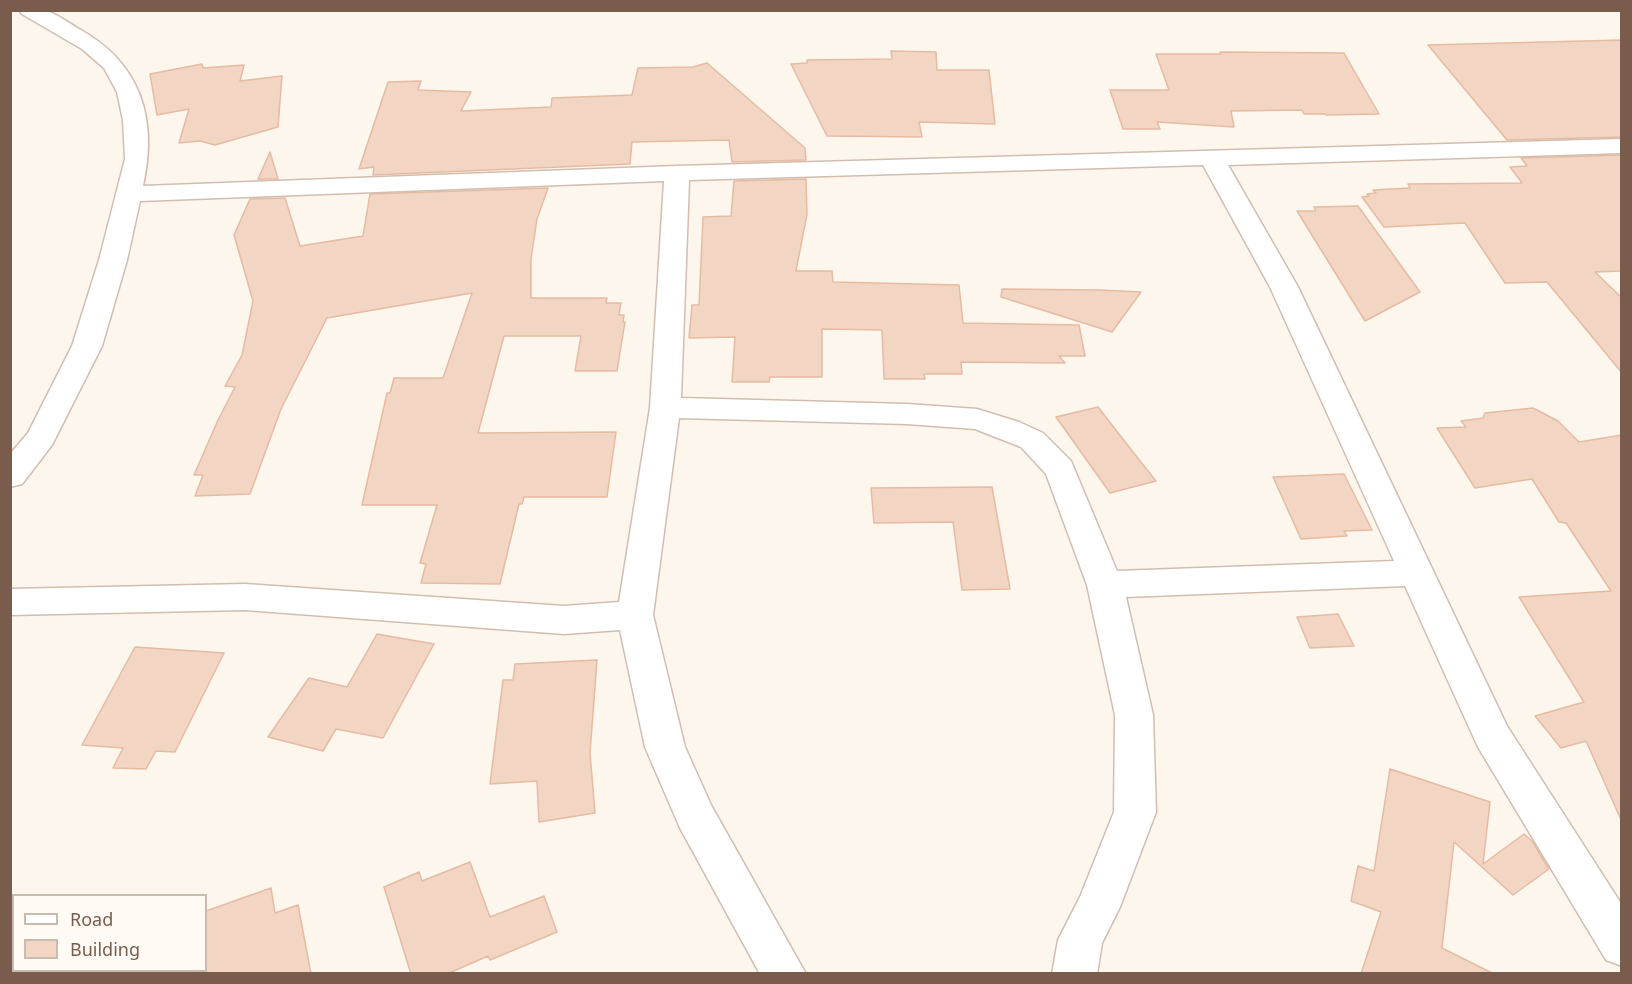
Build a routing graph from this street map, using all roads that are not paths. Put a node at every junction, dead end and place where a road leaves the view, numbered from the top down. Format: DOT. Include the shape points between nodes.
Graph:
graph roads {
  1 [pos="29,10"];
  2 [pos="1622,146"];
  3 [pos="1212,159"];
  4 [pos="677,173"];
  5 [pos="131,194"];
  6 [pos="665,408"];
  7 [pos="10,476"];
  8 [pos="1415,573"];
  9 [pos="1105,585"];
  10 [pos="10,602"];
  11 [pos="635,615"];
  12 [pos="1622,945"];
  13 [pos="784,974"];
  14 [pos="1074,974"];
  1 -- 5 [label="street" via="90,44 113,65 128,92 135,120 137,159"];
  2 -- 3 [label="street"];
  3 -- 4 [label="street"];
  3 -- 8 [label="street" via="1284,286"];
  4 -- 5 [label="street"];
  4 -- 6 [label="street"];
  5 -- 7 [label="street" via="87,346 41,438"];
  6 -- 9 [label="street" via="907,414 976,419 1008,429 1032,440 1060,469"];
  6 -- 11 [label="street"];
  8 -- 9 [label="street"];
  8 -- 12 [label="street" via="1492,736"];
  9 -- 14 [label="street" via="1134,715 1135,812 1098,908 1080,940"];
  10 -- 11 [label="street" via="245,597 564,620"];
  11 -- 13 [label="street" via="665,747 695,815"];
}
